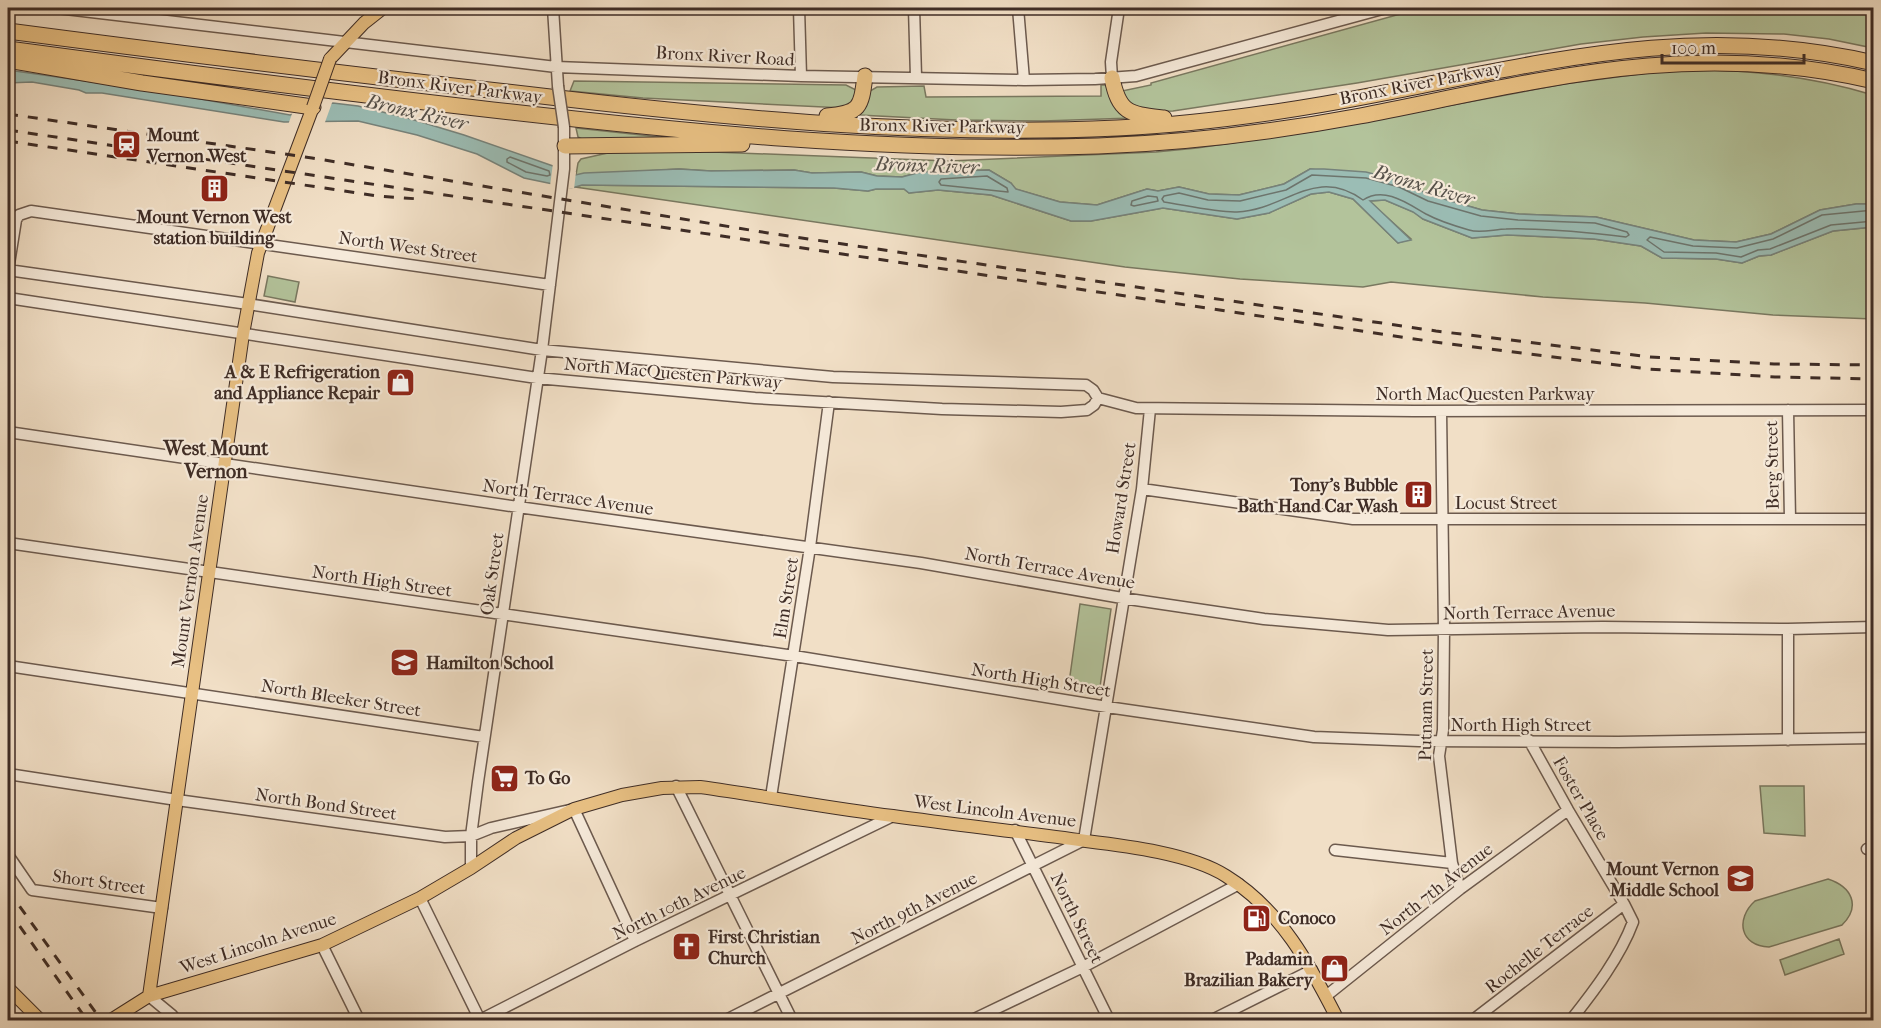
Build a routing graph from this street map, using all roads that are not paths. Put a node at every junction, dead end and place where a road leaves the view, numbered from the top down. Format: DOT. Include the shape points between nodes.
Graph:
graph roads {
  1 [pos="57,8"];
  2 [pos="383,8"];
  3 [pos="553,8"];
  4 [pos="800,8"];
  5 [pos="914,8"];
  6 [pos="1018,8"];
  7 [pos="1119,8"];
  8 [pos="1386,8"];
  9 [pos="8,31"];
  10 [pos="347,41"];
  11 [pos="8,49"];
  12 [pos="8,60"];
  13 [pos="1874,63"];
  14 [pos="556,67"];
  15 [pos="1844,74"];
  16 [pos="801,76"];
  17 [pos="865,76"];
  18 [pos="916,77"];
  19 [pos="1112,78"];
  20 [pos="1024,80"];
  21 [pos="1874,81"];
  22 [pos="1874,87"];
  23 [pos="313,107"];
  24 [pos="777,120"];
  25 [pos="1193,122"];
  26 [pos="783,139"];
  27 [pos="565,146"];
  28 [pos="262,242"];
  29 [pos="8,270"];
  30 [pos="550,285"];
  31 [pos="8,298"];
  32 [pos="248,304"];
  33 [pos="243,334"];
  34 [pos="542,350"];
  35 [pos="537,378"];
  36 [pos="1098,399"];
  37 [pos="829,402"];
  38 [pos="1150,410"];
  39 [pos="1788,410"];
  40 [pos="1874,410"];
  41 [pos="1441,411"];
  42 [pos="8,432"];
  43 [pos="226,464"];
  44 [pos="1142,489"];
  45 [pos="518,507"];
  46 [pos="1443,519"];
  47 [pos="1790,519"];
  48 [pos="1874,519"];
  49 [pos="8,543"];
  50 [pos="810,548"];
  51 [pos="210,573"];
  52 [pos="1122,598"];
  53 [pos="503,614"];
  54 [pos="1874,627"];
  55 [pos="1444,629"];
  56 [pos="1788,629"];
  57 [pos="794,656"];
  58 [pos="8,666"];
  59 [pos="192,692"];
  60 [pos="1107,707"];
  61 [pos="484,736"];
  62 [pos="1874,738"];
  63 [pos="1529,740"];
  64 [pos="1788,740"];
  65 [pos="1441,741"];
  66 [pos="8,774"];
  67 [pos="676,786"];
  68 [pos="771,797"];
  69 [pos="177,800"];
  70 [pos="574,809"];
  71 [pos="1568,810"];
  72 [pos="893,816"];
  73 [pos="1015,830"];
  74 [pos="471,836"];
  75 [pos="1084,840"];
  76 [pos="1335,850"];
  77 [pos="8,855"];
  78 [pos="1452,863"];
  79 [pos="1033,866"];
  80 [pos="471,868"];
  81 [pos="1239,884"];
  82 [pos="1460,889"];
  83 [pos="732,896"];
  84 [pos="420,898"];
  85 [pos="1624,904"];
  86 [pos="162,908"];
  87 [pos="635,942"];
  88 [pos="322,945"];
  89 [pos="1083,967"];
  90 [pos="1312,970"];
  91 [pos="9,992"];
  92 [pos="779,994"];
  93 [pos="149,996"];
  94 [pos="1326,996"];
  95 [pos="113,1019"];
  96 [pos="40,1020"];
  97 [pos="176,1020"];
  98 [pos="359,1020"];
  99 [pos="480,1020"];
  100 [pos="726,1020"];
  101 [pos="792,1020"];
  102 [pos="972,1020"];
  103 [pos="1109,1020"];
  104 [pos="1212,1020"];
  105 [pos="1338,1020"];
  106 [pos="1473,1020"];
  107 [pos="1571,1020"];
  1 -- 10 [label="street, Bronx River Road"];
  2 -- 10 [label="main road"];
  3 -- 14 [label="street, Oak Street"];
  4 -- 16 [label="street"];
  5 -- 18 [label="street"];
  6 -- 20 [label="street"];
  7 -- 19 [label="street"];
  8 -- 19 [label="street, Bronx River Road" via="1155,72"];
  9 -- 24 [label="highway, Bronx River Parkway" via="250,63"];
  10 -- 14 [label="street, Bronx River Road"];
  10 -- 23 [label="main road, Mount Vernon Avenue, bridge" via="330,59"];
  11 -- 26 [label="highway, Bronx River Parkway" via="338,92"];
  12 -- 23 [label="highway"];
  13 -- 25 [label="highway, Bronx River Parkway" via="1756,46 1652,47 1557,59 1343,101"];
  14 -- 16 [label="street, Bronx River Road"];
  14 -- 27 [label="street, Oak Street, bridge"];
  15 -- 21 [label="highway, Bronx River Parkway"];
  15 -- 22 [label="highway"];
  15 -- 26 [label="highway, Bronx River Parkway" via="1742,62 1639,65 1529,81 1312,124 1128,145 968,147"];
  16 -- 17 [label="street, Bronx River Road"];
  17 -- 18 [label="street, Bronx River Road"];
  17 -- 24 [label="highway" via="861,102 852,112"];
  18 -- 20 [label="street, Bronx River Road"];
  19 -- 20 [label="street, Bronx River Road"];
  19 -- 25 [label="highway" via="1125,110 1140,116"];
  23 -- 28 [label="main road, Mount Vernon Avenue"];
  24 -- 25 [label="highway, Bronx River Parkway" via="1008,130"];
  26 -- 27 [label="highway" via="714,146"];
  27 -- 30 [label="street, Oak Street"];
  28 -- 29 [label="street, North West Street" via="31,211 20,214 16,220"];
  28 -- 30 [label="street, North West Street"];
  28 -- 32 [label="main road, Mount Vernon Avenue"];
  29 -- 32 [label="street, North MacQuesten Parkway"];
  30 -- 34 [label="street, Oak Street"];
  31 -- 33 [label="street, North MacQuesten Parkway"];
  32 -- 33 [label="main road, Mount Vernon Avenue"];
  32 -- 34 [label="street, North MacQuesten Parkway"];
  33 -- 35 [label="street, North MacQuesten Parkway"];
  33 -- 43 [label="main road, Mount Vernon Avenue"];
  34 -- 35 [label="street, Oak Street"];
  34 -- 36 [label="street, North MacQuesten Parkway" via="833,377 1086,385"];
  35 -- 37 [label="street, North MacQuesten Parkway"];
  35 -- 45 [label="street, Oak Street"];
  36 -- 37 [label="street, North MacQuesten Parkway" via="1087,410 1061,412"];
  36 -- 38 [label="street, North MacQuesten Parkway"];
  37 -- 50 [label="street, Elm Street"];
  38 -- 41 [label="street, North MacQuesten Parkway"];
  38 -- 44 [label="street, Howard Street"];
  39 -- 40 [label="street, North MacQuesten Parkway"];
  39 -- 41 [label="street, North MacQuesten Parkway"];
  39 -- 47 [label="street, Berg Street"];
  41 -- 46 [label="street, Putnam Street"];
  42 -- 43 [label="street, North Terrace Avenue"];
  43 -- 45 [label="street, North Terrace Avenue"];
  43 -- 51 [label="main road, Mount Vernon Avenue"];
  44 -- 46 [label="street, Locust Street" via="1353,519"];
  44 -- 52 [label="street, Howard Street"];
  45 -- 50 [label="street, North Terrace Avenue"];
  45 -- 53 [label="street, Oak Street"];
  46 -- 47 [label="street, Locust Street"];
  46 -- 55 [label="street, Putnam Street"];
  47 -- 48 [label="street, Locust Street"];
  49 -- 51 [label="street, North High Street"];
  50 -- 52 [label="street, North Terrace Avenue"];
  50 -- 57 [label="street, Elm Street"];
  51 -- 53 [label="street, North High Street"];
  51 -- 59 [label="main road, Mount Vernon Avenue"];
  52 -- 55 [label="street, North Terrace Avenue" via="1264,619 1388,630"];
  52 -- 60 [label="street, Howard Street"];
  53 -- 57 [label="street, North High Street"];
  53 -- 61 [label="street, Oak Street"];
  54 -- 56 [label="street, North Terrace Avenue"];
  55 -- 56 [label="street, North Terrace Avenue"];
  55 -- 65 [label="street, Putnam Street"];
  56 -- 64 [label="street"];
  57 -- 60 [label="street, North High Street"];
  57 -- 68 [label="street, Elm Street"];
  58 -- 59 [label="street, North Bleeker Street"];
  59 -- 61 [label="street, North Bleeker Street"];
  59 -- 69 [label="main road, Mount Vernon Avenue"];
  60 -- 65 [label="street, North High Street" via="1314,737"];
  60 -- 75 [label="street, Howard Street"];
  61 -- 74 [label="street, Oak Street"];
  62 -- 64 [label="street, North High Street"];
  63 -- 64 [label="street, North High Street"];
  63 -- 65 [label="street, North High Street"];
  63 -- 71 [label="street, Foster Place"];
  65 -- 78 [label="street, Putnam Street" via="1439,756"];
  66 -- 69 [label="street, North Bond Street"];
  67 -- 68 [label="main road, West Lincoln Avenue"];
  67 -- 70 [label="main road, West Lincoln Avenue" via="622,795"];
  67 -- 83 [label="street"];
  68 -- 72 [label="main road, West Lincoln Avenue"];
  69 -- 74 [label="street, North Bond Street" via="445,837"];
  69 -- 86 [label="main road, Mount Vernon Avenue"];
  70 -- 74 [label="street, West Lincoln Avenue"];
  70 -- 80 [label="main road, West Lincoln Avenue" via="516,838"];
  70 -- 87 [label="street"];
  71 -- 82 [label="street, North 7th Avenue"];
  71 -- 85 [label="street, Foster Place"];
  72 -- 73 [label="main road, West Lincoln Avenue"];
  72 -- 83 [label="street, North 10th Avenue"];
  73 -- 75 [label="main road, West Lincoln Avenue"];
  73 -- 79 [label="street, North Street"];
  74 -- 80 [label="street, Oak Street"];
  75 -- 79 [label="street, North 9th Avenue"];
  75 -- 81 [label="main road, West Lincoln Avenue" via="1139,848 1205,865"];
  76 -- 78 [label="street"];
  77 -- 86 [label="street, Short Street" via="32,890"];
  78 -- 82 [label="street, Putnam Street"];
  79 -- 89 [label="street, North Street"];
  79 -- 92 [label="street, North 9th Avenue"];
  80 -- 84 [label="main road, West Lincoln Avenue"];
  81 -- 89 [label="street"];
  81 -- 90 [label="main road, West Lincoln Avenue" via="1278,920"];
  82 -- 94 [label="street, North 7th Avenue"];
  83 -- 87 [label="street, North 10th Avenue"];
  83 -- 92 [label="street"];
  84 -- 88 [label="main road, West Lincoln Avenue"];
  84 -- 99 [label="street"];
  85 -- 106 [label="street, Rochelle Terrace"];
  85 -- 107 [label="street, Foster Place" via="1633,922 1628,934"];
  86 -- 93 [label="main road, Mount Vernon Avenue"];
  87 -- 99 [label="street, North 10th Avenue"];
  88 -- 93 [label="main road, West Lincoln Avenue"];
  88 -- 98 [label="street"];
  89 -- 102 [label="street"];
  89 -- 103 [label="street, North Street"];
  90 -- 94 [label="main road, West Lincoln Avenue"];
  90 -- 104 [label="street"];
  91 -- 96 [label="main road"];
  92 -- 100 [label="street, North 9th Avenue"];
  92 -- 101 [label="street"];
  93 -- 95 [label="main road, West Lincoln Avenue"];
  93 -- 97 [label="street"];
  94 -- 105 [label="main road, West Lincoln Avenue"];
}
